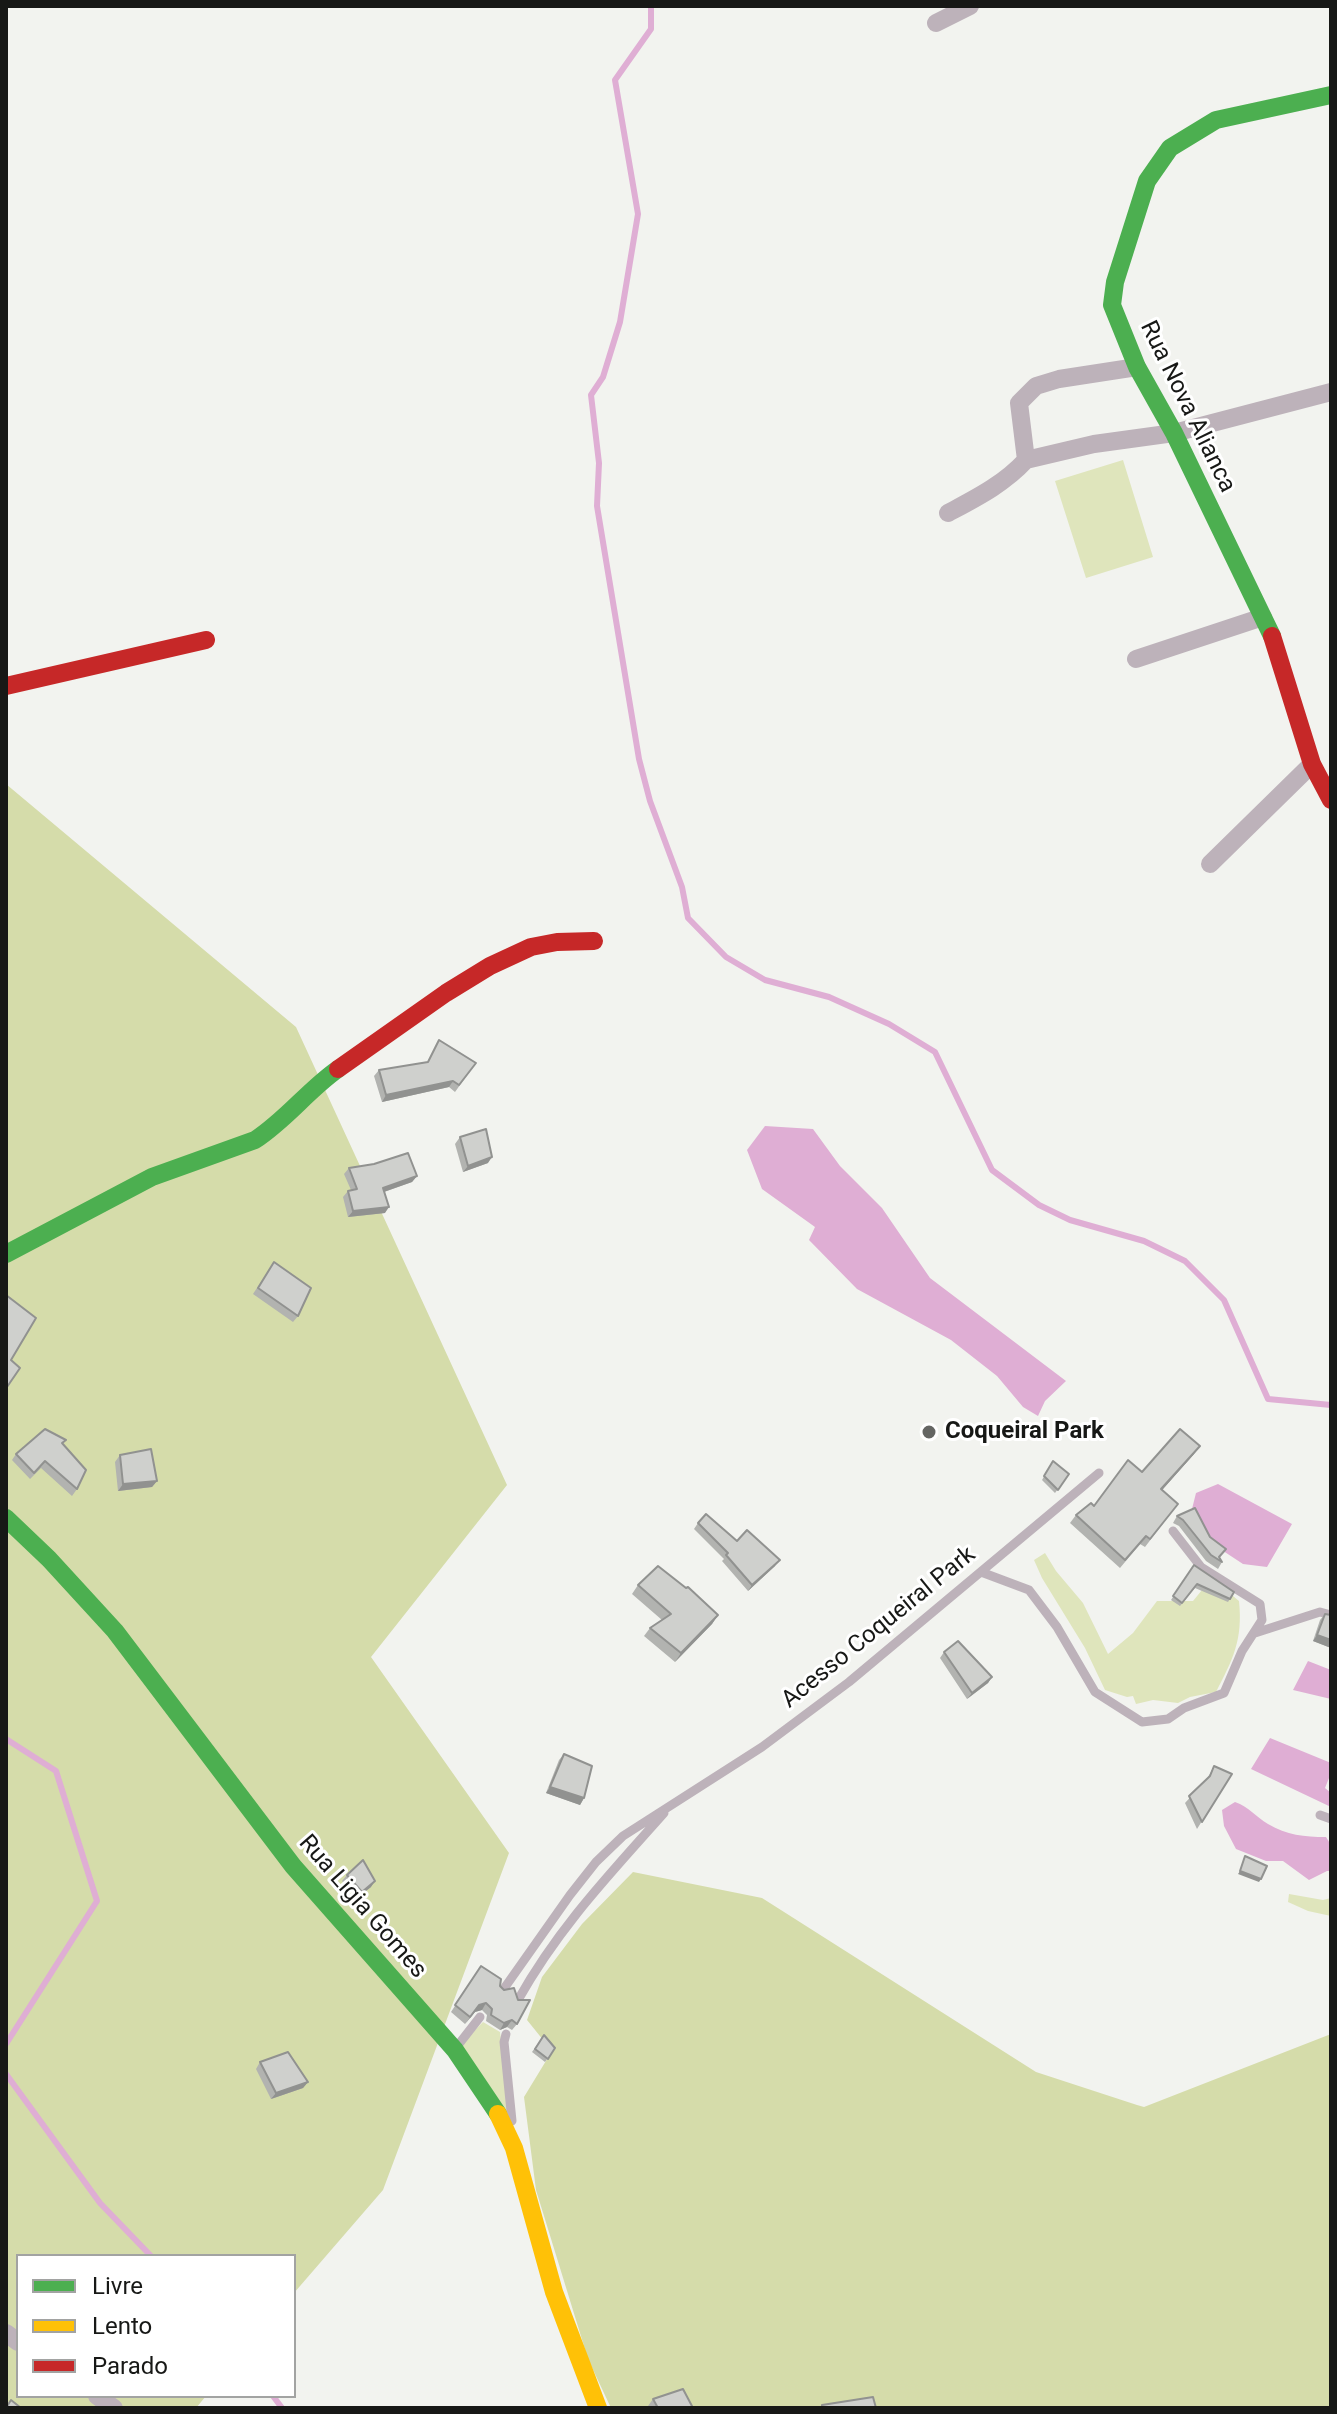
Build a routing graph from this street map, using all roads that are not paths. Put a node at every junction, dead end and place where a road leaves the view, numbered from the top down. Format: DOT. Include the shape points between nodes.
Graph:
graph roads {
  1 [pos="970,6"];
  2 [pos="936,23"];
  3 [pos="1331,95"];
  4 [pos="1137,367"];
  5 [pos="1331,392"];
  6 [pos="1174,433"];
  7 [pos="1026,460"];
  8 [pos="948,513"];
  9 [pos="1263,617"];
  10 [pos="206,640"];
  11 [pos="1136,659"];
  12 [pos="6,686"];
  13 [pos="1312,764"];
  14 [pos="1331,800"];
  15 [pos="1210,864"];
  16 [pos="594,941"];
  17 [pos="6,1254"];
  18 [pos="1099,1473"];
  19 [pos="6,1518"];
  20 [pos="1173,1531"];
  21 [pos="981,1572"];
  22 [pos="1331,1615"];
  23 [pos="1255,1633"];
  24 [pos="674,1802"];
  25 [pos="1320,1815"];
  26 [pos="1331,1819"];
  27 [pos="503,1990"];
  28 [pos="518,2000"];
  29 [pos="480,2017"];
  30 [pos="506,2034"];
  31 [pos="455,2050"];
  32 [pos="514,2148"];
  33 [pos="598,2408"];
  1 -- 2 [label="street"];
  3 -- 4 [label="street, Rua Nova Alianca" via="1216,120 1170,148 1158,162 1147,181 1112,305"];
  4 -- 6 [label="street, Rua Nova Alianca"];
  4 -- 7 [label="street" via="1036,386 1019,403"];
  5 -- 6 [label="street"];
  6 -- 7 [label="street"];
  6 -- 9 [label="street, Rua Nova Alianca"];
  7 -- 8 [label="street" via="981,496"];
  9 -- 11 [label="street"];
  9 -- 13 [label="street, Rua Nova Alianca"];
  10 -- 12 [label="street"];
  13 -- 14 [label="street, Rua Nova Alianca"];
  13 -- 15 [label="street"];
  16 -- 17 [label="street" via="531,947 490,966 322,1080 255,1140 152,1177"];
  18 -- 21 [label="lane, Acesso Coqueiral Park"];
  19 -- 31 [label="street, Rua Ligia Gomes" via="115,1631 293,1866"];
  20 -- 23 [label="lane" via="1201,1567 1260,1604 1262,1620"];
  21 -- 23 [label="lane" via="1029,1590 1095,1692 1142,1722 1168,1719 1224,1693"];
  21 -- 24 [label="lane, Acesso Coqueiral Park" via="849,1682 762,1747"];
  22 -- 23 [label="lane" via="1320,1612"];
  24 -- 27 [label="lane, Acesso Coqueiral Park" via="623,1836 596,1862"];
  24 -- 28 [label="lane, Acesso Coqueiral Park" via="573,1915"];
  25 -- 26 [label="lane"];
  29 -- 31 [label="lane"];
  30 -- 32 [label="lane"];
  31 -- 32 [label="street, Rua Ligia Gomes"];
  32 -- 33 [label="street, Rua Ligia Gomes" via="554,2292"];
}
